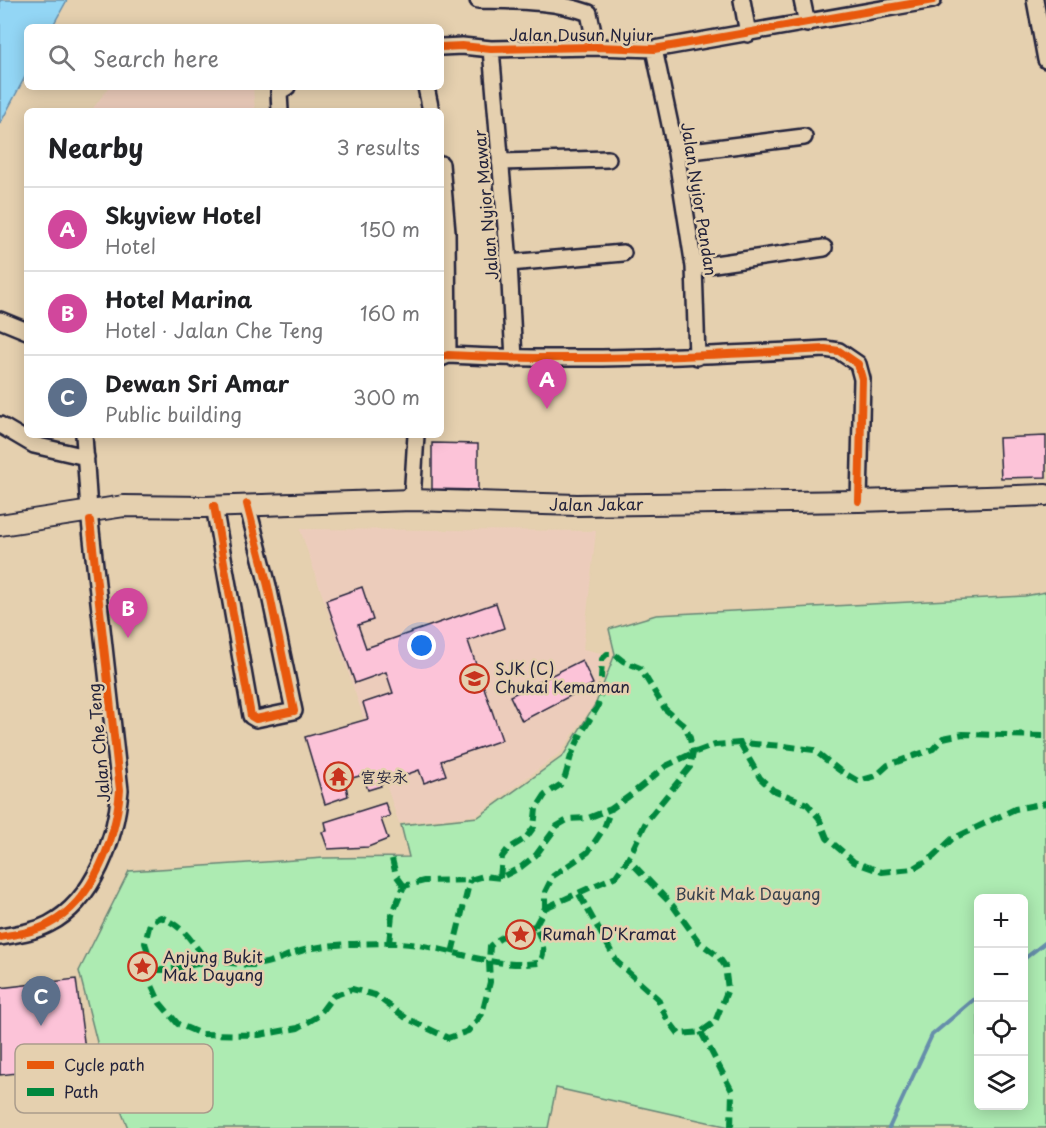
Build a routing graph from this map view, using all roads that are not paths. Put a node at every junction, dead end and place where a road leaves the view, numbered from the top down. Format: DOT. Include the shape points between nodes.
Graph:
graph roads {
  1 [pos="478,0"];
  2 [pos="742,0"];
  3 [pos="802,0"];
  4 [pos="933,0"];
  5 [pos="1035,0"];
  6 [pos="905,3"];
  7 [pos="807,24"];
  8 [pos="748,34"];
  9 [pos="444,47"];
  10 [pos="596,47"];
  11 [pos="490,49"];
  12 [pos="654,49"];
  13 [pos="1046,60"];
  14 [pos="282,90"];
  15 [pos="427,90"];
  16 [pos="280,108"];
  17 [pos="430,108"];
  18 [pos="804,137"];
  19 [pos="676,153"];
  20 [pos="608,159"];
  21 [pos="500,162"];
  22 [pos="444,198"];
  23 [pos="824,248"];
  24 [pos="623,253"];
  25 [pos="509,263"];
  26 [pos="694,267"];
  27 [pos="0,320"];
  28 [pos="24,330"];
  29 [pos="444,356"];
  30 [pos="697,357"];
  31 [pos="514,359"];
  32 [pos="0,425"];
  33 [pos="84,438"];
  34 [pos="416,438"];
  35 [pos="86,456"];
  36 [pos="1046,495"];
  37 [pos="412,500"];
  38 [pos="859,501"];
  39 [pos="247,504"];
  40 [pos="214,506"];
  41 [pos="89,516"];
  42 [pos="0,525"];
  43 [pos="0,536"];
  44 [pos="0,936"];
  1 -- 10 [label="street" via="574,6 589,13"];
  2 -- 8 [label="street"];
  3 -- 7 [label="street"];
  4 -- 6 [label="street, Jalan Dusun Nyiur"];
  5 -- 13 [label="street"];
  6 -- 7 [label="street, Jalan Dusun Nyiur"];
  7 -- 8 [label="street, Jalan Dusun Nyiur"];
  8 -- 12 [label="street, Jalan Dusun Nyiur"];
  9 -- 11 [label="street, Jalan Dusun Nyiur"];
  10 -- 11 [label="street, Jalan Dusun Nyiur"];
  10 -- 12 [label="street, Jalan Dusun Nyiur"];
  11 -- 21 [label="street, Jalan Nyior Mawar"];
  12 -- 19 [label="street, Jalan Nyior Pandan"];
  14 -- 16 [label="street"];
  15 -- 17 [label="street"];
  18 -- 19 [label="street"];
  19 -- 26 [label="street, Jalan Nyior Pandan"];
  20 -- 21 [label="street"];
  21 -- 25 [label="street, Jalan Nyior Mawar"];
  22 -- 29 [label="street"];
  23 -- 26 [label="street"];
  24 -- 25 [label="street"];
  25 -- 31 [label="street, Jalan Nyior Mawar"];
  26 -- 30 [label="street, Jalan Nyior Pandan"];
  27 -- 28 [label="street"];
  29 -- 31 [label="street"];
  30 -- 31 [label="street"];
  30 -- 38 [label="street" via="825,348 839,351 858,364 862,379"];
  32 -- 35 [label="street" via="34,445"];
  33 -- 35 [label="street, Jalan Che Teng"];
  34 -- 37 [label="street"];
  35 -- 41 [label="street, Jalan Che Teng"];
  36 -- 38 [label="main road, Jalan Jakar"];
  37 -- 38 [label="main road, Jalan Jakar" via="577,505"];
  37 -- 39 [label="main road, Jalan Jakar"];
  39 -- 40 [label="main road, Jalan Jakar"];
  39 -- 40 [label="street" via="294,711 256,719 251,716"];
  40 -- 41 [label="main road, Jalan Jakar" via="124,506"];
  41 -- 42 [label="main road, Jalan Jakar"];
  41 -- 43 [label="main road, Jalan Jakar"];
  41 -- 44 [label="street, Jalan Che Teng" via="116,747 118,811 92,882 80,900 49,925"];
}
